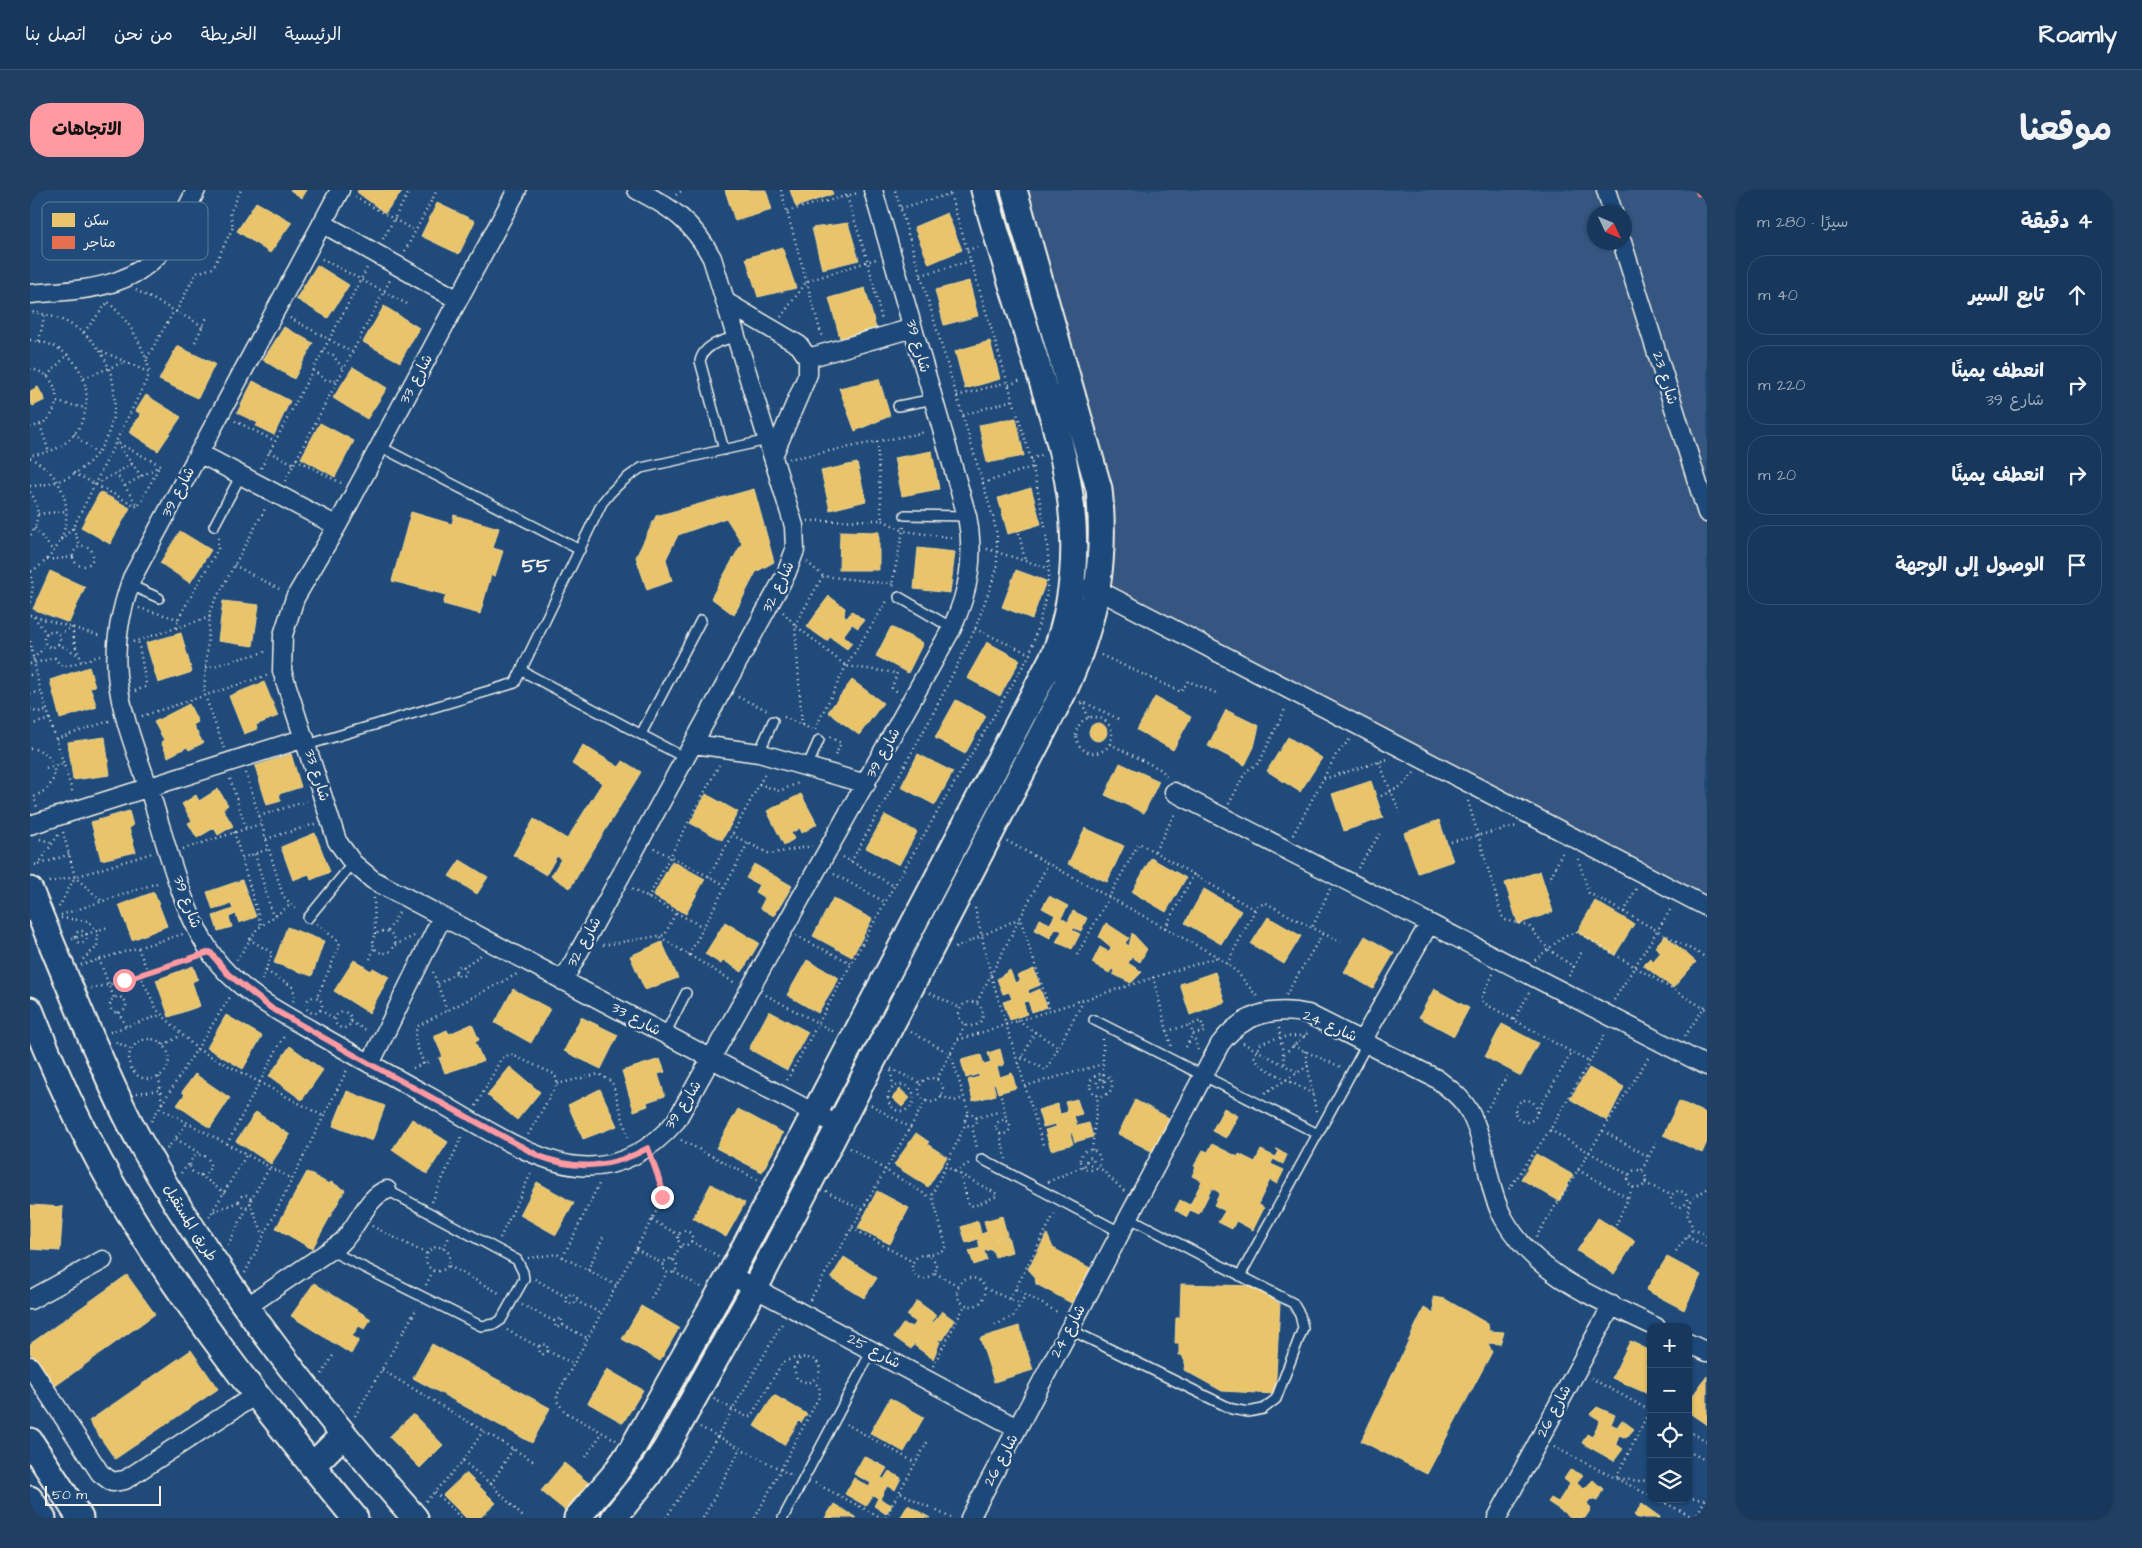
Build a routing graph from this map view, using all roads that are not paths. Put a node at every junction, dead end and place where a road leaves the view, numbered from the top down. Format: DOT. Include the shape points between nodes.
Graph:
graph roads {
  1 [pos="196,190"];
  2 [pos="517,190"];
  3 [pos="637,190"];
  4 [pos="984,190"];
  5 [pos="1014,190"];
  6 [pos="1606,190"];
  7 [pos="866,191"];
  8 [pos="346,192"];
  9 [pos="190,202"];
  10 [pos="1611,205"];
  11 [pos="322,223"];
  12 [pos="1625,250"];
  13 [pos="152,260"];
  14 [pos="30,294"];
  15 [pos="458,300"];
  16 [pos="726,302"];
  17 [pos="913,328"];
  18 [pos="736,336"];
  19 [pos="808,358"];
  20 [pos="934,399"];
  21 [pos="898,406"];
  22 [pos="379,446"];
  23 [pos="724,450"];
  24 [pos="199,453"];
  25 [pos="772,453"];
  26 [pos="247,478"];
  27 [pos="1707,513"];
  28 [pos="905,515"];
  29 [pos="967,516"];
  30 [pos="214,526"];
  31 [pos="337,526"];
  32 [pos="580,550"];
  33 [pos="1073,583"];
  34 [pos="130,585"];
  35 [pos="1098,590"];
  36 [pos="897,593"];
  37 [pos="159,598"];
  38 [pos="701,620"];
  39 [pos="952,628"];
  40 [pos="522,671"];
  41 [pos="773,720"];
  42 [pos="641,734"];
  43 [pos="819,740"];
  44 [pos="306,741"];
  45 [pos="690,751"];
  46 [pos="766,755"];
  47 [pos="807,767"];
  48 [pos="866,784"];
  49 [pos="148,788"];
  50 [pos="1179,795"];
  51 [pos="36,824"];
  52 [pos="352,863"];
  53 [pos="39,886"];
  54 [pos="1707,907"];
  55 [pos="442,917"];
  56 [pos="308,918"];
  57 [pos="1429,924"];
  58 [pos="564,981"];
  59 [pos="686,993"];
  60 [pos="30,1010"];
  61 [pos="1094,1020"];
  62 [pos="665,1034"];
  63 [pos="1365,1042"];
  64 [pos="712,1059"];
  65 [pos="370,1064"];
  66 [pos="1707,1066"];
  67 [pos="1203,1073"];
  68 [pos="814,1113"];
  69 [pos="836,1131"];
  70 [pos="1319,1133"];
  71 [pos="982,1159"];
  72 [pos="387,1190"];
  73 [pos="1128,1217"];
  74 [pos="332,1251"];
  75 [pos="103,1260"];
  76 [pos="732,1270"];
  77 [pos="1240,1276"];
  78 [pos="755,1288"];
  79 [pos="30,1300"];
  80 [pos="241,1301"];
  81 [pos="1612,1305"];
  82 [pos="1648,1323"];
  83 [pos="1071,1325"];
  84 [pos="1692,1345"];
  85 [pos="872,1350"];
  86 [pos="1707,1352"];
  87 [pos="30,1366"];
  88 [pos="257,1394"];
  89 [pos="1017,1428"];
  90 [pos="344,1434"];
  91 [pos="30,1441"];
  92 [pos="312,1466"];
  93 [pos="30,1499"];
  94 [pos="413,1516"];
  95 [pos="43,1518"];
  96 [pos="80,1518"];
  97 [pos="355,1518"];
  98 [pos="577,1518"];
  99 [pos="614,1518"];
  100 [pos="784,1518"];
  101 [pos="970,1518"];
  102 [pos="1497,1518"];
  1 -- 9 [label="street"];
  2 -- 15 [label="street, شارع 33"];
  3 -- 16 [label="street, شارع 32" via="665,204 693,228 712,258"];
  4 -- 33 [label="street" via="1068,477 1075,534"];
  5 -- 35 [label="street" via="1099,489 1102,540"];
  6 -- 10 [label="street"];
  7 -- 17 [label="street, شارع 39" via="891,252"];
  8 -- 11 [label="street, شارع 39"];
  11 -- 15 [label="street"];
  11 -- 24 [label="street, شارع 39"];
  12 -- 27 [label="street, شارع 23"];
  13 -- 14 [label="street" via="120,282 94,289"];
  15 -- 22 [label="street, شارع 33"];
  16 -- 18 [label="street, شارع 32"];
  16 -- 19 [label="street" via="799,345"];
  17 -- 19 [label="street"];
  17 -- 20 [label="street, شارع 39"];
  18 -- 23 [label="lane" via="708,347 701,353 700,360"];
  18 -- 25 [label="street, شارع 32"];
  19 -- 25 [label="street" via="808,374"];
  20 -- 21 [label="lane"];
  20 -- 29 [label="street, شارع 39"];
  22 -- 31 [label="street, شارع 33"];
  22 -- 32 [label="lane"];
  23 -- 25 [label="lane"];
  23 -- 32 [label="lane" via="641,468 626,477 602,503"];
  24 -- 26 [label="street"];
  24 -- 34 [label="street, شارع 39"];
  25 -- 45 [label="street, شارع 32" via="793,521 795,550 772,600"];
  26 -- 30 [label="lane"];
  26 -- 31 [label="street"];
  28 -- 29 [label="lane"];
  29 -- 39 [label="street, شارع 39" via="971,542 969,579"];
  31 -- 44 [label="street, شارع 33" via="295,598 281,648 282,670"];
  32 -- 40 [label="lane"];
  33 -- 35 [label="street"];
  33 -- 68 [label="street" via="1066,623 1055,653"];
  34 -- 37 [label="lane"];
  34 -- 49 [label="street, شارع 39" via="116,647 120,697"];
  35 -- 54 [label="street"];
  35 -- 69 [label="street" via="1072,697 991,832 892,1022 882,1065 854,1096"];
  36 -- 39 [label="lane"];
  38 -- 42 [label="lane"];
  39 -- 48 [label="street, شارع 39"];
  40 -- 42 [label="lane"];
  40 -- 44 [label="lane" via="513,684"];
  41 -- 46 [label="lane"];
  42 -- 45 [label="lane"];
  43 -- 47 [label="lane"];
  44 -- 49 [label="street"];
  44 -- 52 [label="street, شارع 33" via="337,841"];
  45 -- 46 [label="street" via="728,747"];
  45 -- 58 [label="street, شارع 32"];
  46 -- 47 [label="street"];
  47 -- 48 [label="street"];
  48 -- 64 [label="street, شارع 39"];
  49 -- 51 [label="street"];
  49 -- 65 [label="street, شارع 39" via="196,930 210,952 255,997"];
  50 -- 57 [label="street"];
  52 -- 55 [label="street, شارع 33" via="373,880"];
  52 -- 56 [label="lane"];
  53 -- 80 [label="street, طريق المستقبل" via="70,991 138,1139"];
  55 -- 58 [label="street, شارع 33"];
  55 -- 65 [label="street"];
  57 -- 63 [label="street"];
  57 -- 66 [label="street"];
  58 -- 62 [label="street, شارع 33"];
  59 -- 62 [label="lane"];
  60 -- 88 [label="street" via="65,1092 122,1200 178,1289"];
  61 -- 67 [label="lane"];
  62 -- 64 [label="street, شارع 33"];
  63 -- 67 [label="street, شارع 24" via="1292,1010 1272,1011 1242,1022 1227,1035"];
  63 -- 70 [label="lane"];
  63 -- 81 [label="street, شارع 24" via="1455,1093 1476,1127 1492,1192 1504,1218 1528,1251 1564,1281"];
  64 -- 65 [label="street, شارع 39" via="666,1133 641,1152 608,1164 587,1166 566,1165 539,1156"];
  64 -- 68 [label="street, شارع 33"];
  67 -- 70 [label="lane"];
  67 -- 73 [label="street, شارع 24"];
  68 -- 69 [label="street, شارع 33"];
  68 -- 76 [label="street"];
  69 -- 78 [label="street"];
  70 -- 77 [label="lane"];
  71 -- 73 [label="lane" via="1062,1201"];
  72 -- 74 [label="street" via="374,1196 353,1231"];
  72 -- 74 [label="lane" via="517,1260 524,1279 501,1320 480,1326"];
  73 -- 77 [label="lane"];
  73 -- 83 [label="street, شارع 24"];
  74 -- 80 [label="street"];
  75 -- 79 [label="street"];
  76 -- 78 [label="street, شارع 25"];
  76 -- 98 [label="street" via="632,1449"];
  77 -- 83 [label="lane" via="1292,1303 1300,1314 1302,1328 1276,1399 1263,1409 1248,1412 1232,1409"];
  78 -- 85 [label="street, شارع 25"];
  78 -- 99 [label="street" via="647,1478"];
  80 -- 90 [label="street, طريق المستقبل"];
  81 -- 82 [label="street, شارع 24"];
  81 -- 102 [label="street, شارع 26"];
  83 -- 89 [label="street, شارع 24"];
  84 -- 86 [label="street"];
  85 -- 89 [label="street, شارع 25"];
  85 -- 100 [label="lane"];
  87 -- 88 [label="street" via="100,1473 112,1482 125,1480"];
  88 -- 92 [label="street"];
  89 -- 101 [label="street, شارع 26"];
  90 -- 92 [label="street"];
  90 -- 94 [label="street, طريق المستقبل"];
  91 -- 96 [label="street"];
  92 -- 97 [label="street"];
  93 -- 95 [label="street"];
}
